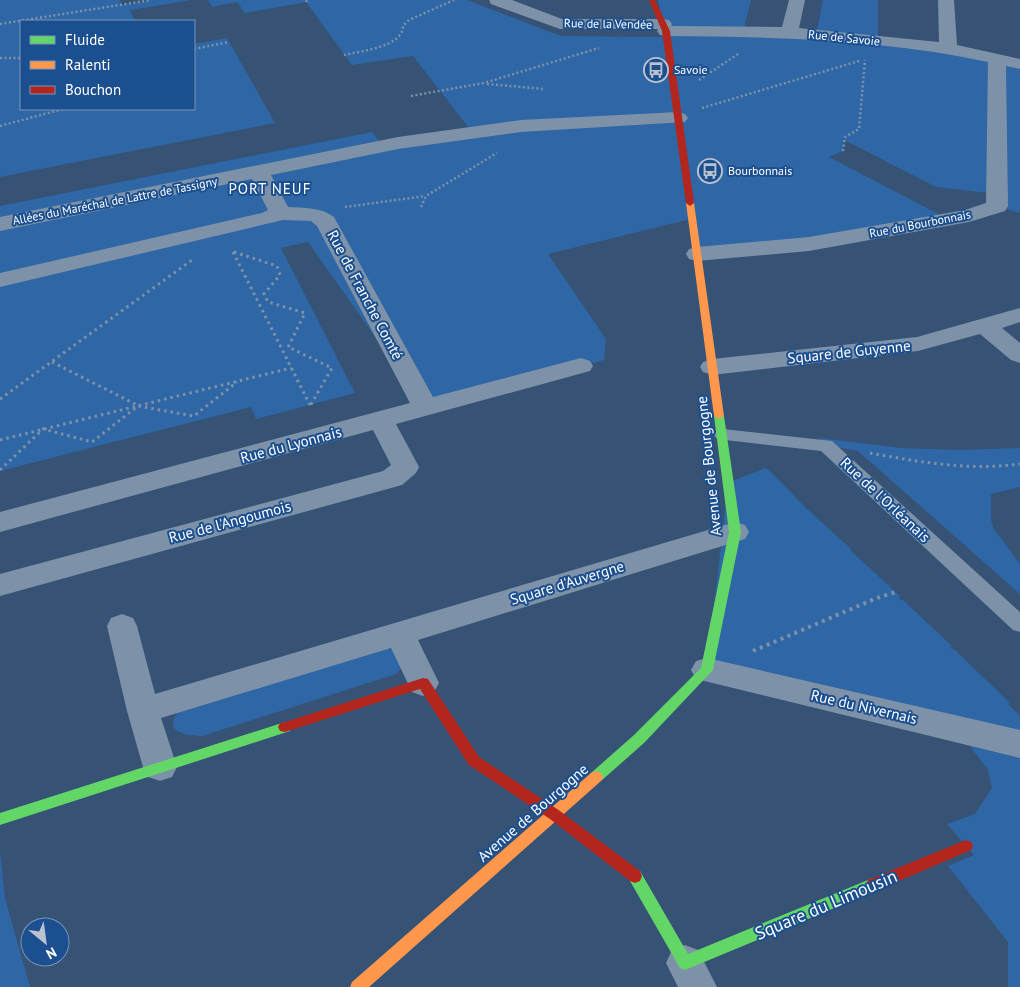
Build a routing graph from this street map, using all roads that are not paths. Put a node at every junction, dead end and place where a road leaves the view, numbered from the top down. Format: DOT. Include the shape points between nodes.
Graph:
graph roads {
  1 [pos="496,0"];
  2 [pos="652,0"];
  3 [pos="797,0"];
  4 [pos="946,0"];
  5 [pos="664,27"];
  6 [pos="780,32"];
  7 [pos="948,48"];
  8 [pos="997,60"];
  9 [pos="1020,64"];
  10 [pos="678,117"];
  11 [pos="258,172"];
  12 [pos="280,213"];
  13 [pos="0,224"];
  14 [pos="696,254"];
  15 [pos="0,280"];
  16 [pos="1020,315"];
  17 [pos="984,325"];
  18 [pos="1020,355"];
  19 [pos="581,366"];
  20 [pos="712,367"];
  21 [pos="426,409"];
  22 [pos="381,421"];
  23 [pos="723,435"];
  24 [pos="0,522"];
  25 [pos="735,532"];
  26 [pos="0,585"];
  27 [pos="1020,624"];
  28 [pos="122,626"];
  29 [pos="400,634"];
  30 [pos="707,670"];
  31 [pos="424,683"];
  32 [pos="143,711"];
  33 [pos="1020,744"];
  34 [pos="160,767"];
  35 [pos="555,815"];
  36 [pos="0,818"];
  37 [pos="966,846"];
  38 [pos="692,975"];
  39 [pos="358,987"];
  1 -- 5 [label="street, Rue de la Vendée" via="560,24"];
  2 -- 5 [label="street, Avenue de Bourgogne"];
  3 -- 6 [label="street"];
  4 -- 7 [label="street"];
  5 -- 6 [label="street, Rue de Savoie"];
  5 -- 10 [label="street, Avenue de Bourgogne"];
  6 -- 7 [label="street, Rue de Savoie"];
  7 -- 8 [label="street, Rue de Savoie"];
  8 -- 9 [label="street, Rue de Savoie"];
  8 -- 14 [label="street, Rue du Bourbonnais" via="998,206 968,216 809,244"];
  10 -- 11 [label="street, Allées du Maréchal de Lattre de Tassigny" via="515,126 398,143"];
  10 -- 14 [label="street, Avenue de Bourgogne"];
  11 -- 12 [label="street"];
  11 -- 13 [label="street, Allées du Maréchal de Lattre de Tassigny"];
  12 -- 15 [label="street"];
  12 -- 21 [label="street, Rue de Franche Comté" via="317,215 329,228"];
  14 -- 20 [label="street, Avenue de Bourgogne"];
  16 -- 17 [label="street, Square de Guyenne"];
  17 -- 18 [label="street"];
  17 -- 20 [label="street, Square de Guyenne" via="918,344"];
  19 -- 21 [label="street, Rue du Lyonnais"];
  20 -- 23 [label="street, Avenue de Bourgogne"];
  21 -- 22 [label="street, Rue du Lyonnais"];
  22 -- 24 [label="street, Rue du Lyonnais"];
  22 -- 26 [label="street, Rue de l'Angoumois" via="406,467 392,478"];
  23 -- 25 [label="street, Avenue de Bourgogne"];
  23 -- 27 [label="lane, Rue de l'Orléanais" via="826,445"];
  25 -- 29 [label="street, Square d'Auvergne"];
  25 -- 30 [label="street, Avenue de Bourgogne"];
  28 -- 32 [label="street"];
  29 -- 31 [label="street"];
  29 -- 32 [label="street, Square d'Auvergne"];
  30 -- 33 [label="street, Rue du Nivernais"];
  30 -- 35 [label="street, Avenue de Bourgogne" via="639,740"];
  31 -- 34 [label="street"];
  31 -- 35 [label="street" via="474,761"];
  32 -- 34 [label="street"];
  34 -- 36 [label="street"];
  35 -- 38 [label="street, Square du Limousin" via="635,876"];
  35 -- 39 [label="street, Avenue de Bourgogne"];
  37 -- 38 [label="street, Square du Limousin"];
}
